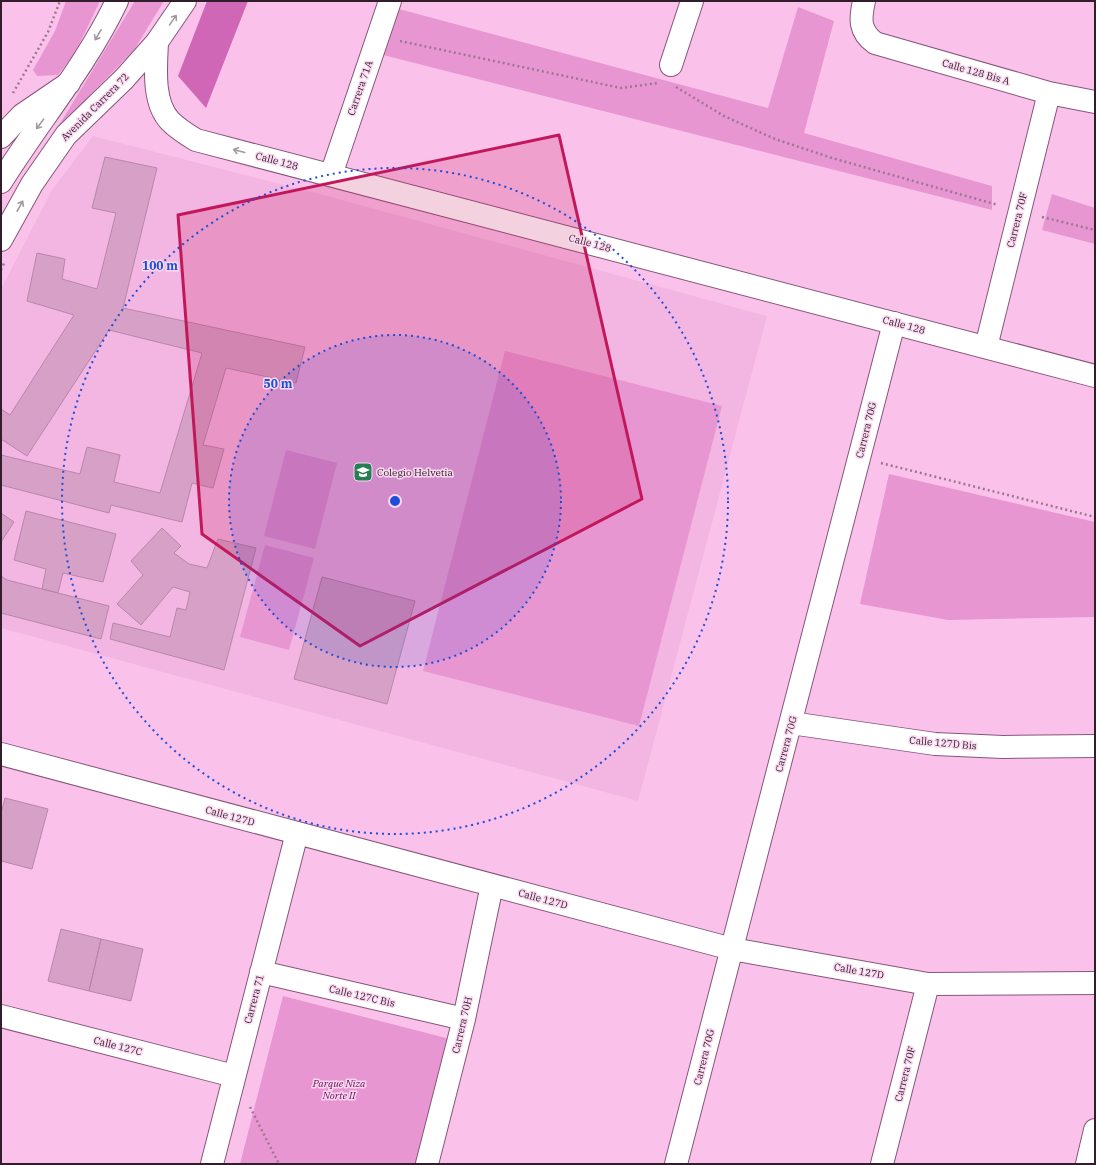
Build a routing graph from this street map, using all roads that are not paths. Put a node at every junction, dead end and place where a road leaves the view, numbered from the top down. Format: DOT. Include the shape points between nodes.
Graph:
graph roads {
  1 [pos="116,1"];
  2 [pos="185,1"];
  3 [pos="390,1"];
  4 [pos="692,1"];
  5 [pos="864,1"];
  6 [pos="157,42"];
  7 [pos="667,74"];
  8 [pos="72,81"];
  9 [pos="1049,93"];
  10 [pos="1095,102"];
  11 [pos="5,128"];
  12 [pos="331,175"];
  13 [pos="1,182"];
  14 [pos="1,240"];
  15 [pos="894,323"];
  16 [pos="986,347"];
  17 [pos="1095,376"];
  18 [pos="792,723"];
  19 [pos="1095,746"];
  20 [pos="1,754"];
  21 [pos="297,833"];
  22 [pos="492,885"];
  23 [pos="732,949"];
  24 [pos="261,972"];
  25 [pos="1095,983"];
  26 [pos="928,984"];
  27 [pos="1,1016"];
  28 [pos="464,1019"];
  29 [pos="234,1076"];
  30 [pos="1095,1130"];
  31 [pos="212,1164"];
  32 [pos="427,1164"];
  33 [pos="676,1164"];
  34 [pos="882,1164"];
  35 [pos="1087,1164"];
  1 -- 8 [label="main road, one-way"];
  6 -- 2 [label="main road, Avenida Carrera 72, one-way"];
  3 -- 12 [label="main road, Carrera 71A"];
  4 -- 7 [label="main road"];
  5 -- 9 [label="main road, Calle 128 Bis A" via="860,22 863,31 875,43"];
  12 -- 6 [label="main road, Calle 128, one-way" via="196,140 181,131 169,120 161,104 156,74"];
  14 -- 6 [label="main road, Avenida Carrera 72, one-way" via="32,184 66,135 124,79"];
  8 -- 11 [label="main road"];
  8 -- 13 [label="main road, one-way"];
  9 -- 10 [label="main road, Calle 128 Bis A"];
  9 -- 16 [label="main road, Carrera 70F"];
  12 -- 15 [label="main road, Calle 128"];
  15 -- 16 [label="main road, Calle 128"];
  15 -- 18 [label="main road, Carrera 70G"];
  16 -- 17 [label="main road, Calle 128"];
  18 -- 19 [label="main road, Calle 127D Bis" via="935,744 1003,747"];
  18 -- 23 [label="main road, Carrera 70G"];
  20 -- 21 [label="main road, Calle 127D"];
  21 -- 22 [label="main road, Calle 127D"];
  21 -- 24 [label="main road, Carrera 71"];
  22 -- 23 [label="main road, Calle 127D"];
  22 -- 28 [label="main road, Carrera 70H"];
  23 -- 26 [label="main road, Calle 127D"];
  23 -- 33 [label="main road, Carrera 70G"];
  24 -- 28 [label="main road, Calle 127C Bis"];
  24 -- 29 [label="main road, Carrera 71"];
  25 -- 26 [label="main road, Calle 127D"];
  26 -- 34 [label="main road, Carrera 70F"];
  27 -- 29 [label="main road, Calle 127C"];
  28 -- 32 [label="main road, Carrera 70H"];
  29 -- 31 [label="main road, Carrera 71"];
  30 -- 35 [label="main road"];
}
